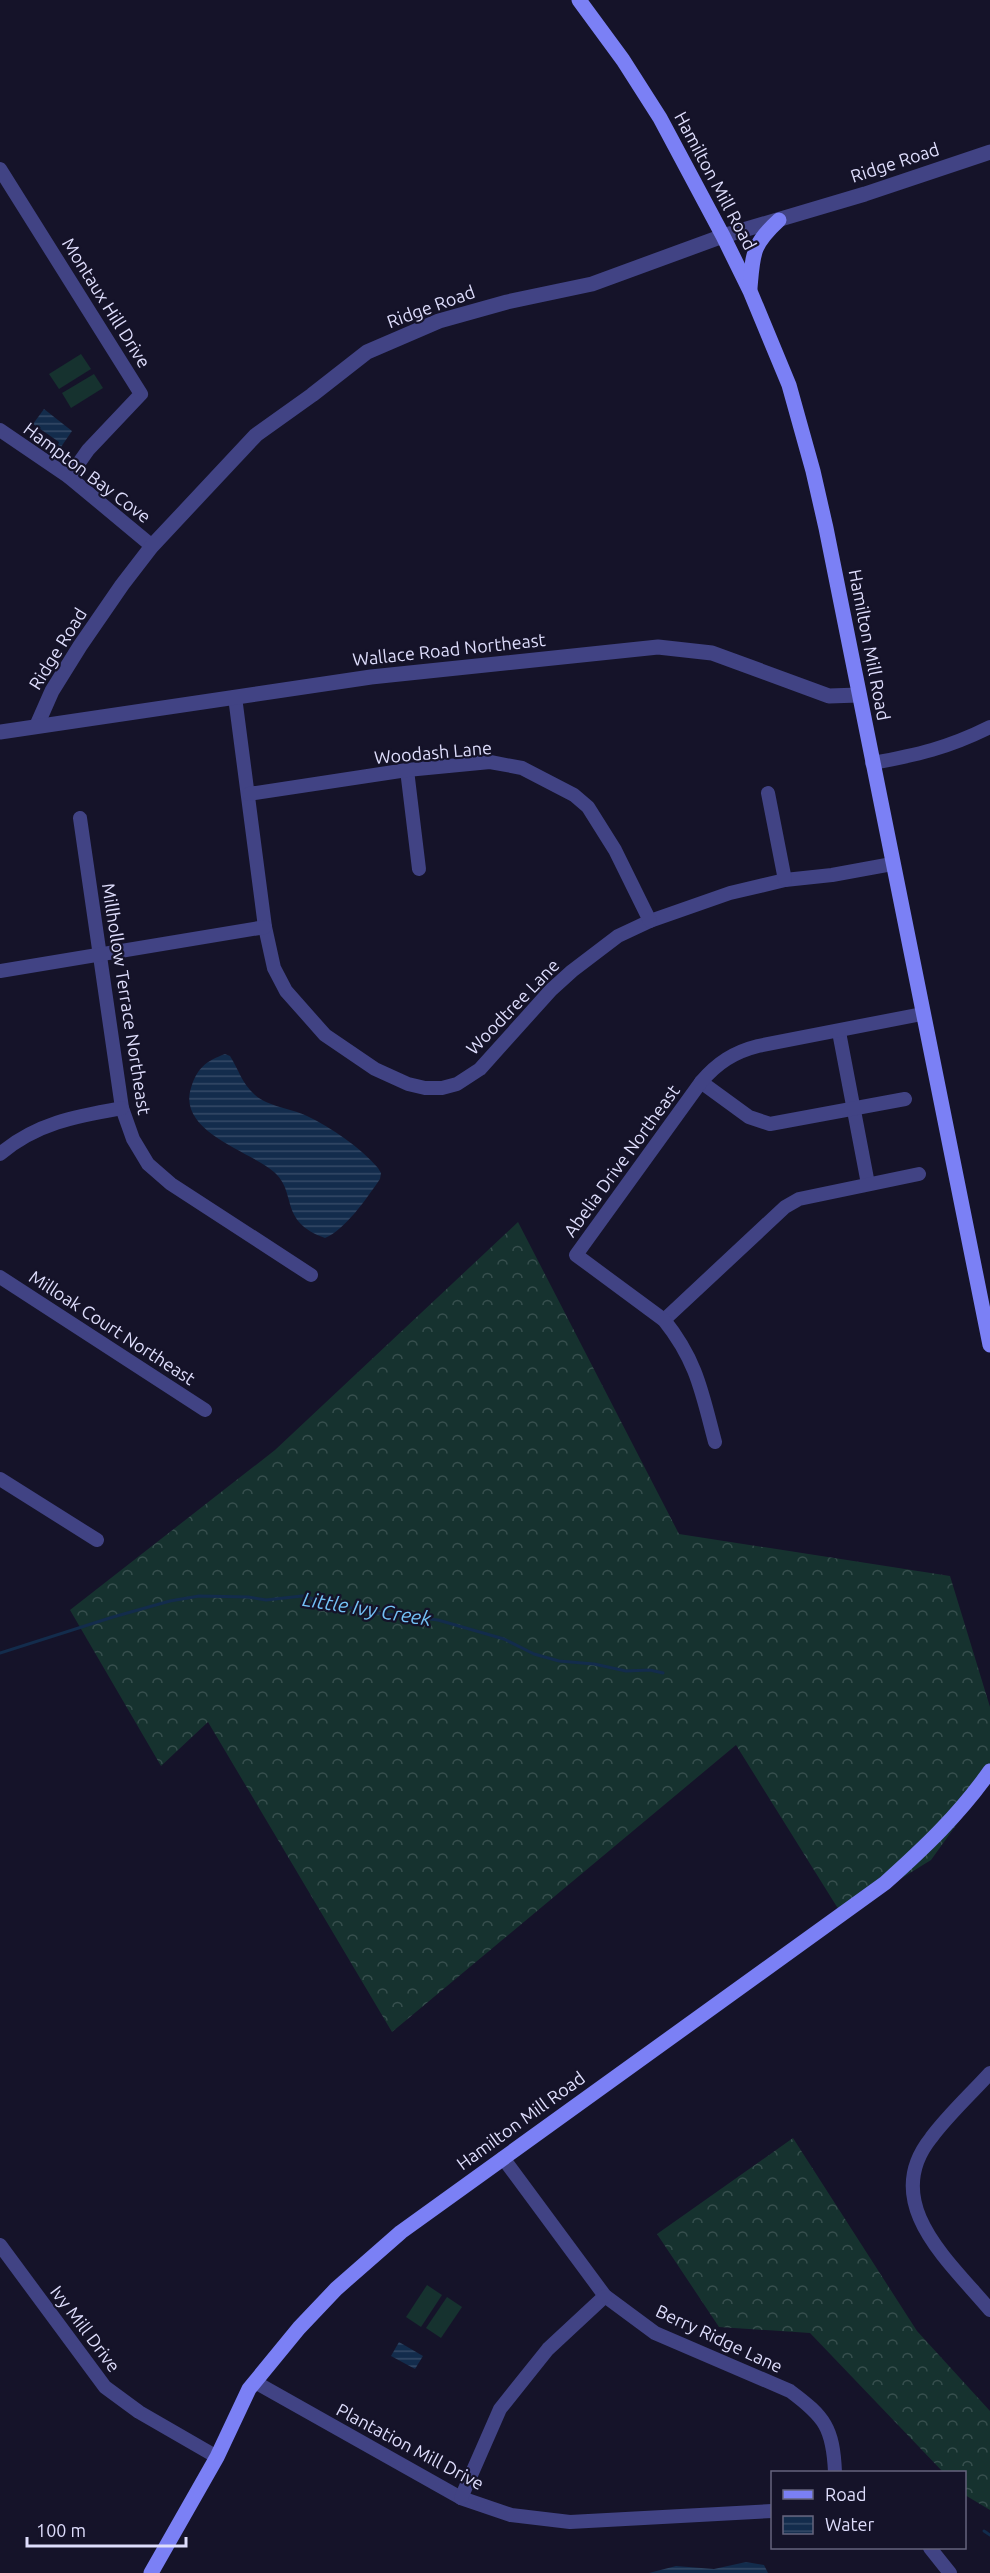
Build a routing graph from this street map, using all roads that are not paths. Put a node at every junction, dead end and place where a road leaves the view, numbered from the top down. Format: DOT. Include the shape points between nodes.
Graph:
graph roads {
  1 [pos="579,0"];
  2 [pos="990,152"];
  3 [pos="0,169"];
  4 [pos="779,220"];
  5 [pos="723,236"];
  6 [pos="750,291"];
  7 [pos="0,430"];
  8 [pos="69,477"];
  9 [pos="153,546"];
  10 [pos="859,695"];
  11 [pos="235,697"];
  12 [pos="38,725"];
  13 [pos="990,727"];
  14 [pos="0,732"];
  15 [pos="872,763"];
  16 [pos="407,770"];
  17 [pos="768,793"];
  18 [pos="249,794"];
  19 [pos="80,818"];
  20 [pos="892,864"];
  21 [pos="419,868"];
  22 [pos="785,880"];
  23 [pos="651,921"];
  24 [pos="265,927"];
  25 [pos="101,954"];
  26 [pos="0,971"];
  27 [pos="922,1014"];
  28 [pos="839,1032"];
  29 [pos="701,1082"];
  30 [pos="905,1099"];
  31 [pos="122,1108"];
  32 [pos="854,1110"];
  33 [pos="0,1154"];
  34 [pos="919,1174"];
  35 [pos="868,1184"];
  36 [pos="311,1275"];
  37 [pos="0,1277"];
  38 [pos="664,1320"];
  39 [pos="990,1345"];
  40 [pos="205,1410"];
  41 [pos="715,1442"];
  42 [pos="0,1479"];
  43 [pos="98,1540"];
  44 [pos="990,1771"];
  45 [pos="990,2073"];
  46 [pos="503,2158"];
  47 [pos="0,2245"];
  48 [pos="605,2296"];
  49 [pos="990,2310"];
  50 [pos="255,2382"];
  51 [pos="216,2457"];
  52 [pos="835,2471"];
  53 [pos="461,2498"];
  54 [pos="771,2511"];
  55 [pos="932,2549"];
  56 [pos="151,2573"];
  57 [pos="950,2573"];
  1 -- 5 [label="main road, Hamilton Mill Road" via="660,118"];
  2 -- 4 [label="street, Ridge Road"];
  3 -- 8 [label="street, Montaux Hill Drive" via="141,394 88,450"];
  4 -- 5 [label="street, Ridge Road"];
  4 -- 6 [label="main road" via="754,251"];
  5 -- 6 [label="main road, Hamilton Mill Road"];
  5 -- 9 [label="street, Ridge Road" via="592,284 439,321 367,352 256,435"];
  6 -- 10 [label="main road, Hamilton Mill Road" via="796,407 824,516"];
  7 -- 8 [label="street, Hampton Bay Cove"];
  8 -- 9 [label="street, Hampton Bay Cove"];
  9 -- 12 [label="street, Ridge Road" via="80,646 52,691"];
  10 -- 11 [label="street, Wallace Road Northeast" via="829,696 712,652 658,647 371,677"];
  10 -- 15 [label="main road, Hamilton Mill Road"];
  11 -- 12 [label="street, Wallace Road Northeast"];
  11 -- 18 [label="street, Woodtree Lane"];
  12 -- 14 [label="street, Wallace Road Northeast"];
  13 -- 15 [label="street" via="938,750"];
  15 -- 20 [label="main road, Hamilton Mill Road"];
  16 -- 18 [label="street, Woodash Lane"];
  16 -- 21 [label="street"];
  16 -- 23 [label="street, Woodash Lane" via="490,762 522,768 574,795 599,823"];
  17 -- 22 [label="street"];
  18 -- 24 [label="street, Woodtree Lane"];
  19 -- 25 [label="street, Millhollow Terrace Northeast"];
  20 -- 22 [label="street, Woodtree Lane"];
  20 -- 27 [label="main road, Hamilton Mill Road"];
  22 -- 23 [label="street, Woodtree Lane" via="730,893"];
  23 -- 24 [label="street, Woodtree Lane" via="618,936 572,971 480,1069 442,1088 408,1084 325,1035 285,991 274,968"];
  24 -- 25 [label="street"];
  25 -- 26 [label="street"];
  25 -- 31 [label="street, Millhollow Terrace Northeast"];
  27 -- 28 [label="street, Abelia Drive Northeast"];
  27 -- 39 [label="main road, Hamilton Mill Road"];
  28 -- 29 [label="street, Abelia Drive Northeast" via="741,1051 712,1069"];
  28 -- 32 [label="street"];
  29 -- 32 [label="street" via="759,1123"];
  29 -- 38 [label="street, Abelia Drive Northeast" via="576,1255"];
  30 -- 32 [label="street"];
  31 -- 33 [label="street" via="39,1128"];
  31 -- 36 [label="street, Millhollow Terrace Northeast" via="133,1139 148,1164 171,1184"];
  32 -- 35 [label="street"];
  34 -- 35 [label="street"];
  35 -- 38 [label="street" via="816,1194 785,1207"];
  37 -- 40 [label="street, Milloak Court Northeast"];
  38 -- 41 [label="street, Abelia Drive Northeast" via="693,1364"];
  42 -- 43 [label="street"];
  44 -- 46 [label="main road, Hamilton Mill Road" via="940,1834 885,1883"];
  45 -- 49 [label="street" via="930,2138 917,2159 911,2191 925,2230"];
  46 -- 48 [label="street, Berry Ridge Lane"];
  46 -- 50 [label="main road, Hamilton Mill Road" via="401,2232 336,2289"];
  47 -- 51 [label="street, Ivy Mill Drive" via="105,2387 138,2412"];
  48 -- 52 [label="street, Berry Ridge Lane" via="655,2333 790,2391 808,2404 826,2423 834,2448"];
  48 -- 53 [label="street" via="548,2349 500,2409"];
  50 -- 51 [label="main road, Hamilton Mill Road"];
  50 -- 53 [label="street, Plantation Mill Drive"];
  51 -- 56 [label="main road, Hamilton Mill Road"];
  53 -- 54 [label="street, Plantation Mill Drive" via="511,2515 570,2522"];
  55 -- 57 [label="street"];
}
